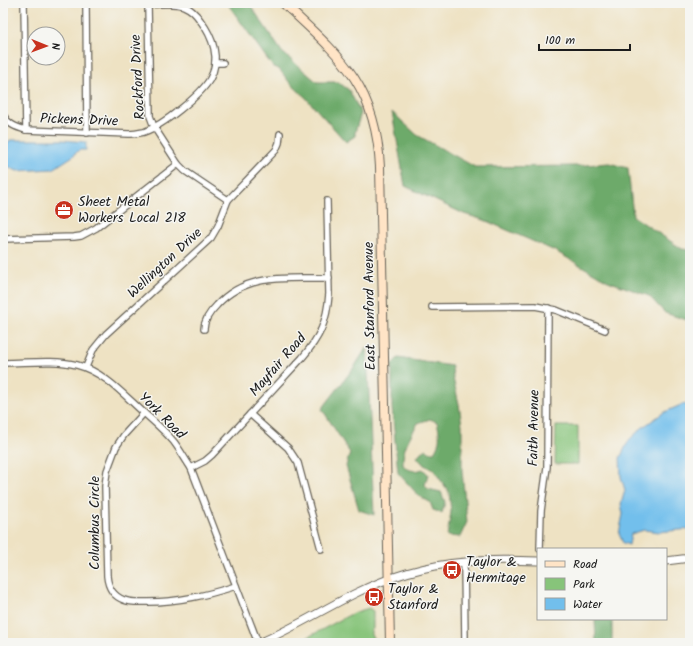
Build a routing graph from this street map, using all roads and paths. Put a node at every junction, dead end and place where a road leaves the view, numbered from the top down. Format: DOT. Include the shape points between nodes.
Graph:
graph roads {
  1 [pos="24,3"];
  2 [pos="86,3"];
  3 [pos="283,3"];
  4 [pos="298,3"];
  5 [pos="148,4"];
  6 [pos="291,10"];
  7 [pos="215,62"];
  8 [pos="223,63"];
  9 [pos="3,114"];
  10 [pos="154,127"];
  11 [pos="26,130"];
  12 [pos="87,133"];
  13 [pos="280,134"];
  14 [pos="178,164"];
  15 [pos="228,200"];
  16 [pos="327,201"];
  17 [pos="3,239"];
  18 [pos="328,278"];
  19 [pos="432,307"];
  20 [pos="548,308"];
  21 [pos="204,329"];
  22 [pos="604,330"];
  23 [pos="3,363"];
  24 [pos="86,367"];
  25 [pos="144,413"];
  26 [pos="250,414"];
  27 [pos="191,468"];
  28 [pos="540,548"];
  29 [pos="321,549"];
  30 [pos="690,558"];
  31 [pos="537,561"];
  32 [pos="667,561"];
  33 [pos="464,562"];
  34 [pos="389,580"];
  35 [pos="236,586"];
  36 [pos="259,643"];
  37 [pos="390,643"];
  38 [pos="465,643"];
  1 -- 11 [label="street"];
  2 -- 12 [label="street"];
  3 -- 6 [label="main road, East Stanford Avenue"];
  4 -- 6 [label="street"];
  5 -- 7 [label="street" via="180,5 190,9 212,38"];
  5 -- 10 [label="street, Rockford Drive" via="149,103"];
  6 -- 34 [label="main road, East Stanford Avenue" via="347,66 368,104 377,135 380,167"];
  7 -- 8 [label="street"];
  7 -- 10 [label="street, Pickens Drive" via="211,78 202,91"];
  9 -- 11 [label="street" via="14,127"];
  10 -- 12 [label="street, Pickens Drive" via="144,132 129,134"];
  10 -- 14 [label="street, Rockford Drive"];
  11 -- 12 [label="street, Pickens Drive"];
  13 -- 15 [label="street, Wellington Drive" via="276,150"];
  14 -- 15 [label="street, Rockford Drive"];
  14 -- 17 [label="street" via="96,228 81,236"];
  15 -- 24 [label="street, Wellington Drive" via="218,226 207,242 106,334 93,350"];
  16 -- 18 [label="street, Mayfair Road"];
  18 -- 21 [label="street" via="267,279 245,284 229,293 216,305"];
  18 -- 26 [label="street, Mayfair Road" via="328,308 325,323 318,336 302,358"];
  19 -- 20 [label="street"];
  20 -- 22 [label="street"];
  20 -- 28 [label="street, Faith Avenue" via="547,468 541,511"];
  23 -- 24 [label="street, York Road" via="58,362"];
  24 -- 25 [label="street, York Road" via="101,375"];
  25 -- 27 [label="street, York Road" via="174,443"];
  25 -- 35 [label="street, Columbus Circle" via="124,435 108,463 105,486 107,581 111,590 124,601 161,602 201,596"];
  26 -- 27 [label="street, Mayfair Road" via="212,455"];
  26 -- 29 [label="street" via="288,448 298,463"];
  27 -- 35 [label="street, York Road"];
  30 -- 32 [label="street"];
  31 -- 33 [label="street"];
  33 -- 34 [label="street" via="418,570"];
  33 -- 38 [label="street"];
  34 -- 36 [label="street" via="354,594"];
  34 -- 37 [label="main road, East Stanford Avenue"];
  35 -- 36 [label="street, York Road"];
}
